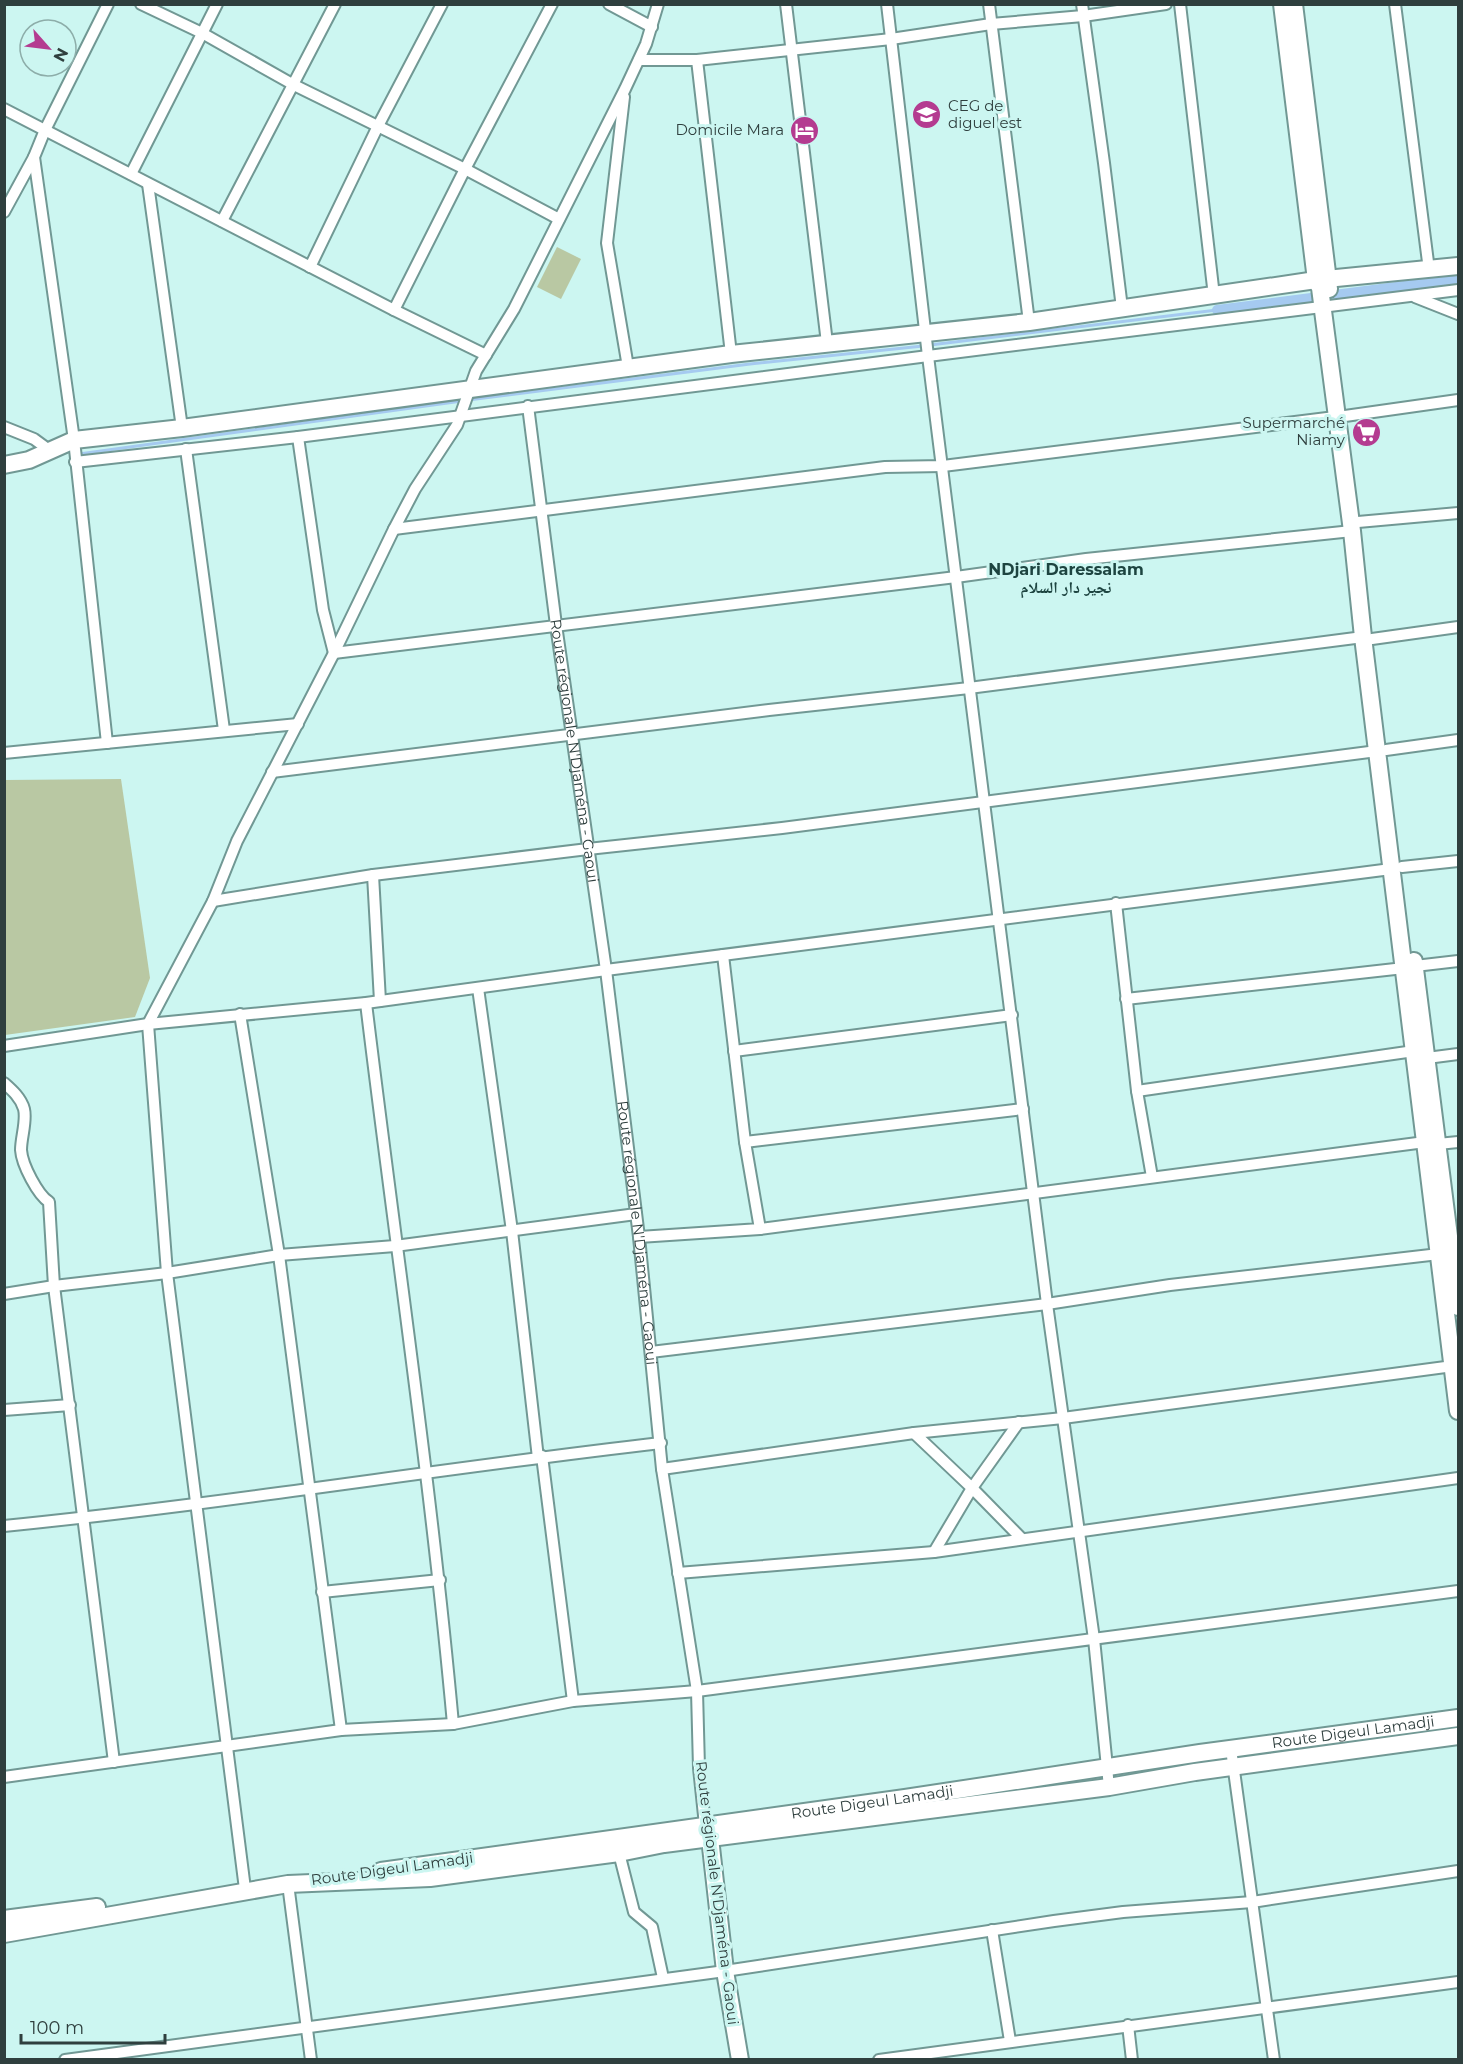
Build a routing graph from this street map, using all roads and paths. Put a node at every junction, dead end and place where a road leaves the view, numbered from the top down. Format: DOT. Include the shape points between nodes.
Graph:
graph roads {
  1 [pos="108,4"];
  2 [pos="141,4"];
  3 [pos="217,4"];
  4 [pos="335,4"];
  5 [pos="442,4"];
  6 [pos="552,4"];
  7 [pos="609,4"];
  8 [pos="658,4"];
  9 [pos="786,4"];
  10 [pos="887,4"];
  11 [pos="988,4"];
  12 [pos="1082,4"];
  13 [pos="1166,4"];
  14 [pos="1180,4"];
  15 [pos="1282,4"];
  16 [pos="1294,4"];
  17 [pos="1395,4"];
  18 [pos="1083,16"];
  19 [pos="991,24"];
  20 [pos="652,27"];
  21 [pos="202,33"];
  22 [pos="891,39"];
  23 [pos="792,49"];
  24 [pos="639,60"];
  25 [pos="697,60"];
  26 [pos="294,85"];
  27 [pos="625,89"];
  28 [pos="4,109"];
  29 [pos="378,126"];
  30 [pos="45,130"];
  31 [pos="34,157"];
  32 [pos="465,169"];
  33 [pos="131,174"];
  34 [pos="148,184"];
  35 [pos="4,212"];
  36 [pos="559,219"];
  37 [pos="222,221"];
  38 [pos="1458,266"];
  39 [pos="310,267"];
  40 [pos="1429,270"];
  41 [pos="1458,290"];
  42 [pos="1325,293"];
  43 [pos="1214,296"];
  44 [pos="1412,296"];
  45 [pos="1122,308"];
  46 [pos="394,310"];
  47 [pos="1458,314"];
  48 [pos="1029,322"];
  49 [pos="927,335"];
  50 [pos="827,343"];
  51 [pos="731,354"];
  52 [pos="486,355"];
  53 [pos="928,356"];
  54 [pos="628,367"];
  55 [pos="467,391"];
  56 [pos="1458,400"];
  57 [pos="528,406"];
  58 [pos="462,413"];
  59 [pos="1340,417"];
  60 [pos="4,427"];
  61 [pos="182,428"];
  62 [pos="298,437"];
  63 [pos="74,440"];
  64 [pos="186,449"];
  65 [pos="49,450"];
  66 [pos="75,462"];
  67 [pos="4,465"];
  68 [pos="943,466"];
  69 [pos="541,512"];
  70 [pos="1458,513"];
  71 [pos="1355,527"];
  72 [pos="394,529"];
  73 [pos="956,577"];
  74 [pos="556,625"];
  75 [pos="1458,627"];
  76 [pos="1367,638"];
  77 [pos="334,653"];
  78 [pos="969,688"];
  79 [pos="298,724"];
  80 [pos="224,730"];
  81 [pos="572,735"];
  82 [pos="1458,740"];
  83 [pos="107,743"];
  84 [pos="1382,751"];
  85 [pos="4,753"];
  86 [pos="272,772"];
  87 [pos="985,803"];
  88 [pos="588,849"];
  89 [pos="1458,861"];
  90 [pos="1397,868"];
  91 [pos="373,875"];
  92 [pos="213,901"];
  93 [pos="1116,903"];
  94 [pos="999,919"];
  95 [pos="723,955"];
  96 [pos="1458,961"];
  97 [pos="1409,967"];
  98 [pos="606,970"];
  99 [pos="478,988"];
  100 [pos="1126,999"];
  101 [pos="380,1001"];
  102 [pos="366,1003"];
  103 [pos="240,1014"];
  104 [pos="1012,1015"];
  105 [pos="148,1024"];
  106 [pos="4,1046"];
  107 [pos="734,1051"];
  108 [pos="1420,1054"];
  109 [pos="1458,1054"];
  110 [pos="4,1083"];
  111 [pos="1137,1091"];
  112 [pos="1023,1109"];
  113 [pos="745,1142"];
  114 [pos="1458,1142"];
  115 [pos="1431,1143"];
  116 [pos="1152,1177"];
  117 [pos="1033,1194"];
  118 [pos="636,1214"];
  119 [pos="760,1229"];
  120 [pos="512,1231"];
  121 [pos="639,1237"];
  122 [pos="1454,1238"];
  123 [pos="395,1246"];
  124 [pos="1439,1254"];
  125 [pos="279,1255"];
  126 [pos="167,1273"];
  127 [pos="54,1286"];
  128 [pos="4,1294"];
  129 [pos="1047,1304"];
  130 [pos="1458,1307"];
  131 [pos="651,1353"];
  132 [pos="1453,1366"];
  133 [pos="70,1405"];
  134 [pos="4,1410"];
  135 [pos="1458,1411"];
  136 [pos="1064,1418"];
  137 [pos="1018,1422"];
  138 [pos="914,1433"];
  139 [pos="661,1443"];
  140 [pos="540,1457"];
  141 [pos="662,1469"];
  142 [pos="427,1474"];
  143 [pos="1458,1478"];
  144 [pos="972,1488"];
  145 [pos="309,1489"];
  146 [pos="196,1504"];
  147 [pos="84,1518"];
  148 [pos="4,1526"];
  149 [pos="1079,1531"];
  150 [pos="1021,1538"];
  151 [pos="934,1552"];
  152 [pos="678,1573"];
  153 [pos="440,1580"];
  154 [pos="1458,1591"];
  155 [pos="322,1592"];
  156 [pos="1094,1639"];
  157 [pos="698,1691"];
  158 [pos="573,1701"];
  159 [pos="1458,1718"];
  160 [pos="453,1724"];
  161 [pos="340,1730"];
  162 [pos="1458,1736"];
  163 [pos="226,1745"];
  164 [pos="1231,1749"];
  165 [pos="114,1762"];
  166 [pos="1234,1767"];
  167 [pos="1106,1768"];
  168 [pos="4,1777"];
  169 [pos="1109,1787"];
  170 [pos="708,1832"];
  171 [pos="620,1853"];
  172 [pos="1458,1871"];
  173 [pos="288,1884"];
  174 [pos="245,1889"];
  175 [pos="1252,1902"];
  176 [pos="4,1918"];
  177 [pos="992,1930"];
  178 [pos="4,1934"];
  179 [pos="725,1971"];
  180 [pos="663,1978"];
  181 [pos="1458,1982"];
  182 [pos="1266,2007"];
  183 [pos="1128,2025"];
  184 [pos="307,2027"];
  185 [pos="1010,2041"];
  186 [pos="935,2056"];
  187 [pos="65,2060"];
  188 [pos="311,2060"];
  189 [pos="740,2060"];
  190 [pos="879,2060"];
  191 [pos="1132,2060"];
  192 [pos="1274,2060"];
  1 -- 30 [label="street"];
  2 -- 21 [label="street"];
  3 -- 21 [label="street"];
  4 -- 26 [label="street"];
  5 -- 29 [label="street"];
  6 -- 32 [label="street"];
  7 -- 20 [label="street"];
  8 -- 20 [label="street"];
  9 -- 23 [label="street"];
  10 -- 22 [label="street"];
  11 -- 19 [label="street"];
  12 -- 18 [label="street"];
  13 -- 18 [label="street"];
  14 -- 43 [label="street"];
  15 -- 42 [label="street"];
  16 -- 42 [label="street"];
  17 -- 40 [label="street"];
  18 -- 19 [label="street"];
  18 -- 45 [label="street"];
  19 -- 22 [label="street"];
  19 -- 48 [label="street"];
  20 -- 24 [label="street"];
  21 -- 26 [label="street"];
  21 -- 33 [label="street"];
  22 -- 23 [label="street"];
  22 -- 49 [label="street"];
  23 -- 25 [label="street"];
  23 -- 50 [label="street"];
  24 -- 25 [label="street"];
  24 -- 27 [label="street"];
  25 -- 51 [label="street"];
  26 -- 29 [label="street"];
  26 -- 37 [label="street"];
  27 -- 36 [label="street"];
  27 -- 54 [label="street" via="607,243"];
  28 -- 30 [label="street"];
  29 -- 32 [label="street"];
  29 -- 39 [label="street"];
  30 -- 31 [label="street"];
  30 -- 33 [label="street"];
  31 -- 35 [label="street"];
  31 -- 63 [label="street"];
  32 -- 36 [label="street"];
  32 -- 46 [label="street"];
  33 -- 34 [label="street"];
  34 -- 37 [label="street"];
  34 -- 61 [label="street"];
  36 -- 52 [label="street" via="506,325"];
  37 -- 39 [label="street"];
  38 -- 40 [label="street"];
  39 -- 46 [label="street"];
  40 -- 42 [label="street"];
  41 -- 44 [label="street"];
  42 -- 43 [label="street"];
  42 -- 44 [label="street"];
  42 -- 53 [label="street"];
  42 -- 59 [label="street"];
  43 -- 45 [label="street"];
  44 -- 47 [label="street"];
  45 -- 48 [label="street"];
  46 -- 52 [label="street"];
  48 -- 49 [label="street"];
  49 -- 50 [label="street"];
  49 -- 53 [label="street"];
  50 -- 51 [label="street"];
  51 -- 54 [label="street"];
  52 -- 55 [label="street"];
  53 -- 57 [label="street"];
  53 -- 68 [label="street"];
  54 -- 55 [label="street"];
  55 -- 58 [label="street"];
  55 -- 61 [label="street"];
  56 -- 59 [label="street"];
  57 -- 58 [label="street"];
  57 -- 69 [label="street, Route régionale N'Djaména - Gaoui"];
  58 -- 62 [label="street"];
  58 -- 72 [label="street"];
  59 -- 68 [label="street"];
  59 -- 71 [label="street"];
  60 -- 65 [label="street"];
  61 -- 63 [label="street"];
  62 -- 64 [label="street"];
  62 -- 77 [label="street" via="323,610"];
  63 -- 65 [label="street"];
  63 -- 66 [label="street"];
  64 -- 66 [label="street"];
  64 -- 80 [label="street"];
  65 -- 67 [label="street" via="29,460"];
  66 -- 83 [label="street"];
  68 -- 69 [label="street" via="885,468"];
  68 -- 73 [label="street"];
  69 -- 72 [label="street"];
  69 -- 74 [label="street, Route régionale N'Djaména - Gaoui"];
  70 -- 71 [label="street"];
  71 -- 73 [label="street"];
  71 -- 76 [label="street"];
  72 -- 77 [label="street"];
  73 -- 74 [label="street"];
  73 -- 78 [label="street"];
  74 -- 77 [label="street"];
  74 -- 81 [label="street, Route régionale N'Djaména - Gaoui"];
  75 -- 76 [label="street"];
  76 -- 78 [label="street"];
  76 -- 84 [label="street"];
  77 -- 79 [label="street"];
  78 -- 81 [label="street"];
  78 -- 87 [label="street"];
  79 -- 80 [label="street"];
  79 -- 86 [label="street"];
  80 -- 83 [label="street"];
  81 -- 86 [label="street"];
  81 -- 88 [label="street, Route régionale N'Djaména - Gaoui"];
  82 -- 84 [label="street"];
  83 -- 85 [label="street"];
  84 -- 87 [label="street"];
  84 -- 90 [label="street"];
  86 -- 92 [label="street" via="237,841"];
  87 -- 88 [label="street"];
  87 -- 94 [label="street"];
  88 -- 91 [label="street"];
  88 -- 98 [label="street, Route régionale N'Djaména - Gaoui"];
  89 -- 90 [label="street"];
  90 -- 93 [label="street"];
  90 -- 97 [label="street"];
  91 -- 92 [label="street"];
  91 -- 101 [label="street"];
  92 -- 105 [label="street"];
  93 -- 94 [label="street"];
  93 -- 100 [label="street"];
  94 -- 95 [label="street"];
  94 -- 104 [label="street"];
  95 -- 98 [label="street"];
  95 -- 107 [label="street"];
  96 -- 97 [label="street"];
  97 -- 100 [label="street"];
  97 -- 108 [label="street"];
  98 -- 99 [label="street"];
  98 -- 118 [label="street, Route régionale N'Djaména - Gaoui"];
  99 -- 101 [label="street"];
  99 -- 120 [label="street"];
  100 -- 111 [label="street"];
  101 -- 102 [label="street"];
  102 -- 103 [label="street"];
  102 -- 123 [label="street"];
  103 -- 105 [label="street"];
  103 -- 125 [label="street"];
  104 -- 107 [label="street"];
  104 -- 112 [label="street"];
  105 -- 106 [label="street"];
  105 -- 126 [label="street"];
  107 -- 113 [label="street"];
  108 -- 109 [label="street"];
  108 -- 111 [label="street"];
  108 -- 115 [label="street"];
  110 -- 127 [label="street" via="20,1099 24,1110 21,1153 42,1198 49,1202"];
  111 -- 116 [label="street"];
  112 -- 113 [label="street"];
  112 -- 117 [label="street"];
  113 -- 119 [label="street"];
  114 -- 115 [label="street"];
  115 -- 116 [label="street"];
  115 -- 122 [label="street"];
  115 -- 124 [label="street"];
  116 -- 117 [label="street"];
  117 -- 119 [label="street"];
  117 -- 129 [label="street"];
  118 -- 120 [label="street"];
  118 -- 121 [label="street, Route régionale N'Djaména - Gaoui"];
  119 -- 121 [label="street"];
  120 -- 123 [label="street"];
  120 -- 140 [label="street"];
  121 -- 131 [label="street, Route régionale N'Djaména - Gaoui"];
  122 -- 130 [label="street"];
  123 -- 125 [label="street"];
  123 -- 142 [label="street"];
  124 -- 129 [label="street" via="1170,1285"];
  124 -- 132 [label="street"];
  125 -- 126 [label="street"];
  125 -- 145 [label="street"];
  126 -- 127 [label="street"];
  126 -- 146 [label="street"];
  127 -- 128 [label="street"];
  127 -- 133 [label="street"];
  129 -- 131 [label="street"];
  129 -- 136 [label="street"];
  131 -- 139 [label="street, Route régionale N'Djaména - Gaoui"];
  132 -- 135 [label="street"];
  132 -- 136 [label="street"];
  133 -- 134 [label="street"];
  133 -- 147 [label="street"];
  136 -- 137 [label="street"];
  136 -- 149 [label="street"];
  137 -- 138 [label="street"];
  137 -- 144 [label="street"];
  138 -- 141 [label="street"];
  138 -- 144 [label="street"];
  139 -- 140 [label="street"];
  139 -- 141 [label="street, Route régionale N'Djaména - Gaoui"];
  140 -- 142 [label="street"];
  140 -- 158 [label="street"];
  141 -- 152 [label="street, Route régionale N'Djaména - Gaoui"];
  142 -- 145 [label="street"];
  142 -- 153 [label="street"];
  143 -- 149 [label="street"];
  144 -- 150 [label="street"];
  144 -- 151 [label="street"];
  145 -- 146 [label="street"];
  145 -- 155 [label="street"];
  146 -- 147 [label="street"];
  146 -- 163 [label="street"];
  147 -- 148 [label="street"];
  147 -- 165 [label="street"];
  149 -- 150 [label="street"];
  149 -- 156 [label="street"];
  150 -- 151 [label="street"];
  151 -- 152 [label="street"];
  152 -- 157 [label="street, Route régionale N'Djaména - Gaoui"];
  153 -- 155 [label="street"];
  153 -- 160 [label="street"];
  154 -- 156 [label="street"];
  155 -- 161 [label="street"];
  156 -- 157 [label="street"];
  156 -- 167 [label="street"];
  157 -- 158 [label="street"];
  157 -- 170 [label="street, Route régionale N'Djaména - Gaoui" via="699,1768"];
  158 -- 160 [label="street"];
  159 -- 164 [label="street, Route Digeul Lamadji"];
  160 -- 161 [label="street"];
  161 -- 163 [label="street"];
  162 -- 166 [label="street, Route Digeul Lamadji"];
  163 -- 165 [label="street"];
  163 -- 174 [label="street"];
  164 -- 166 [label="street"];
  164 -- 167 [label="street, Route Digeul Lamadji"];
  165 -- 168 [label="street"];
  166 -- 169 [label="street, Route Digeul Lamadji"];
  166 -- 175 [label="street"];
  167 -- 169 [label="street"];
  167 -- 170 [label="street, Route Digeul Lamadji"];
  169 -- 170 [label="street, Route Digeul Lamadji"];
  170 -- 171 [label="street, Route Digeul Lamadji"];
  170 -- 173 [label="street, Route Digeul Lamadji"];
  170 -- 179 [label="street, Route régionale N'Djaména - Gaoui"];
  171 -- 173 [label="street, Route Digeul Lamadji" via="430,1878"];
  171 -- 180 [label="street" via="634,1912 652,1927"];
  172 -- 175 [label="street"];
  173 -- 174 [label="street, Route Digeul Lamadji"];
  173 -- 178 [label="street, Route Digeul Lamadji"];
  173 -- 184 [label="street"];
  174 -- 176 [label="street, Route Digeul Lamadji"];
  175 -- 177 [label="street" via="1123,1912"];
  175 -- 182 [label="street"];
  177 -- 179 [label="street"];
  177 -- 185 [label="street"];
  179 -- 180 [label="street"];
  179 -- 189 [label="street, Route régionale N'Djaména - Gaoui"];
  180 -- 184 [label="street"];
  181 -- 182 [label="street"];
  182 -- 183 [label="street"];
  182 -- 192 [label="street"];
  183 -- 185 [label="street"];
  183 -- 191 [label="street"];
  184 -- 187 [label="street"];
  184 -- 188 [label="street"];
  185 -- 186 [label="street"];
  186 -- 190 [label="street"];
}
